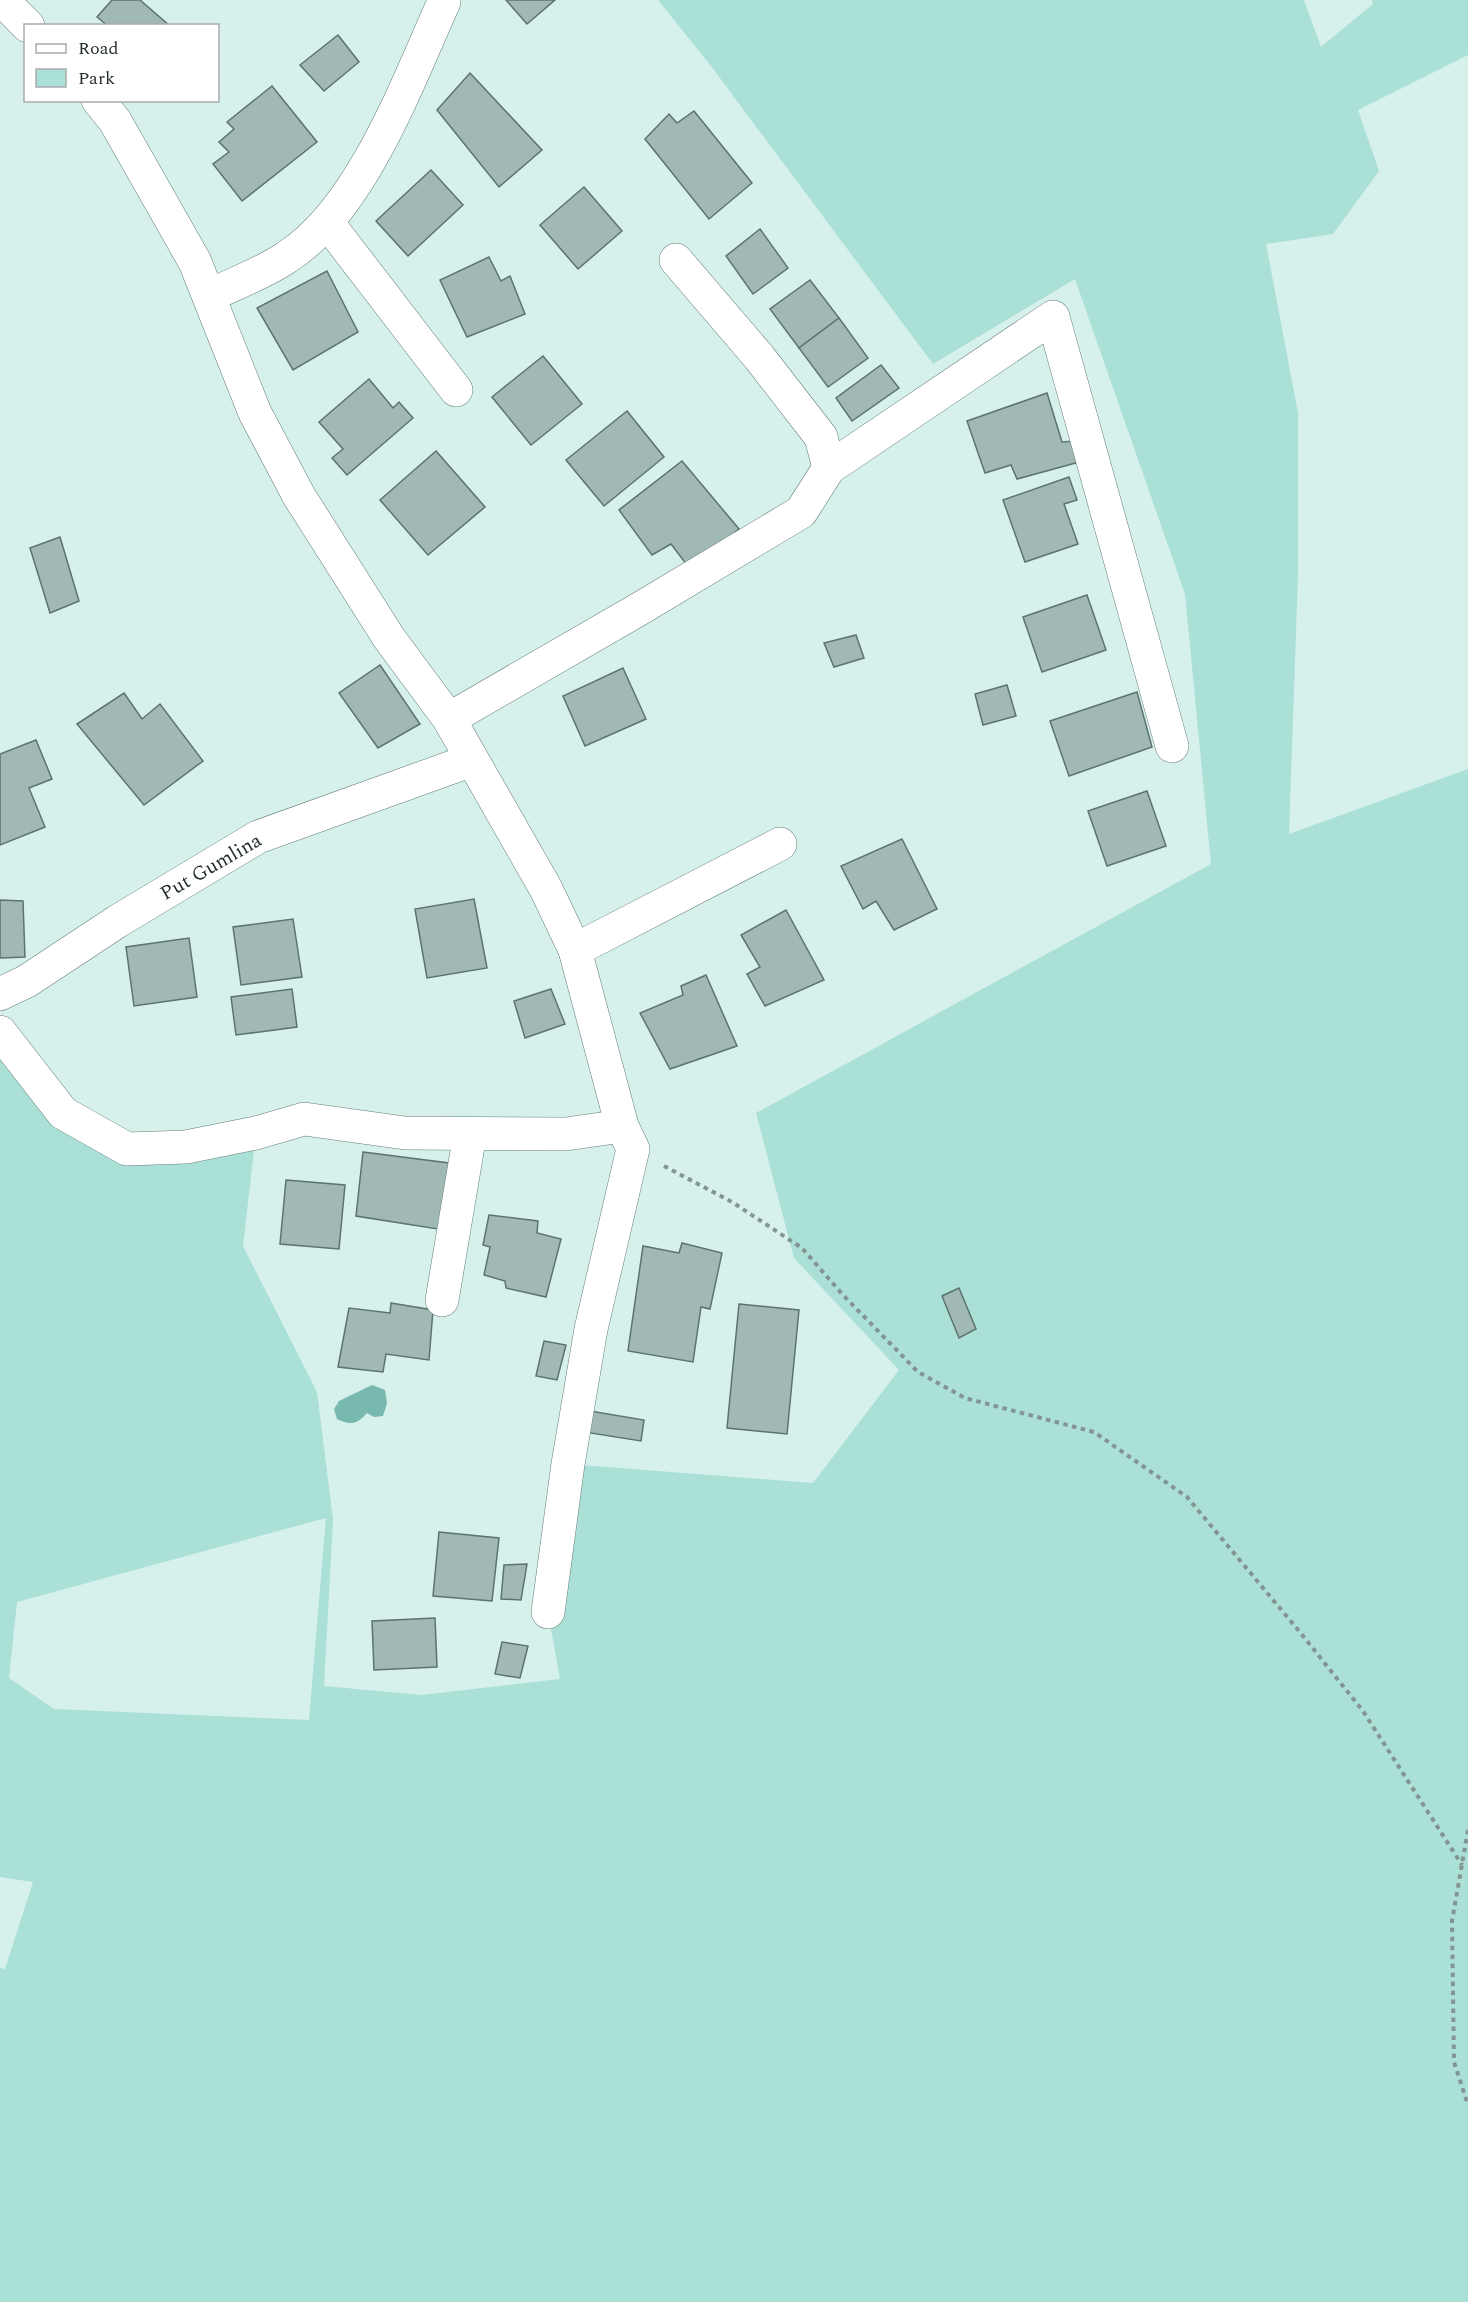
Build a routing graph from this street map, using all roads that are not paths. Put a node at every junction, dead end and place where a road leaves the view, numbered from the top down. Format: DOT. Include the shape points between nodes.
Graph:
graph roads {
  1 [pos="2,0"];
  2 [pos="444,2"];
  3 [pos="26,24"];
  4 [pos="100,102"];
  5 [pos="327,222"];
  6 [pos="676,260"];
  7 [pos="209,296"];
  8 [pos="456,390"];
  9 [pos="829,468"];
  10 [pos="449,719"];
  11 [pos="1172,746"];
  12 [pos="472,760"];
  13 [pos="780,844"];
  14 [pos="575,950"];
  15 [pos="0,994"];
  16 [pos="0,1032"];
  17 [pos="470,1134"];
  18 [pos="628,1138"];
  19 [pos="442,1300"];
  20 [pos="548,1612"];
  1 -- 3 [label="street"];
  2 -- 5 [label="street" via="388,125 347,197"];
  4 -- 7 [label="street" via="116,121 195,262"];
  5 -- 7 [label="street" via="288,257"];
  5 -- 8 [label="street"];
  6 -- 9 [label="street" via="821,437"];
  7 -- 10 [label="street" via="255,413 298,496 389,638"];
  9 -- 10 [label="street" via="801,512"];
  9 -- 11 [label="street" via="1053,317"];
  10 -- 12 [label="street"];
  12 -- 14 [label="street" via="546,889"];
  12 -- 15 [label="street, Put Gumlina" via="258,837"];
  13 -- 14 [label="street"];
  14 -- 18 [label="street"];
  16 -- 17 [label="street" via="63,1113 127,1149 186,1147 304,1119 405,1133"];
  17 -- 18 [label="street"];
  17 -- 19 [label="street"];
  18 -- 20 [label="street" via="568,1464"];
}
